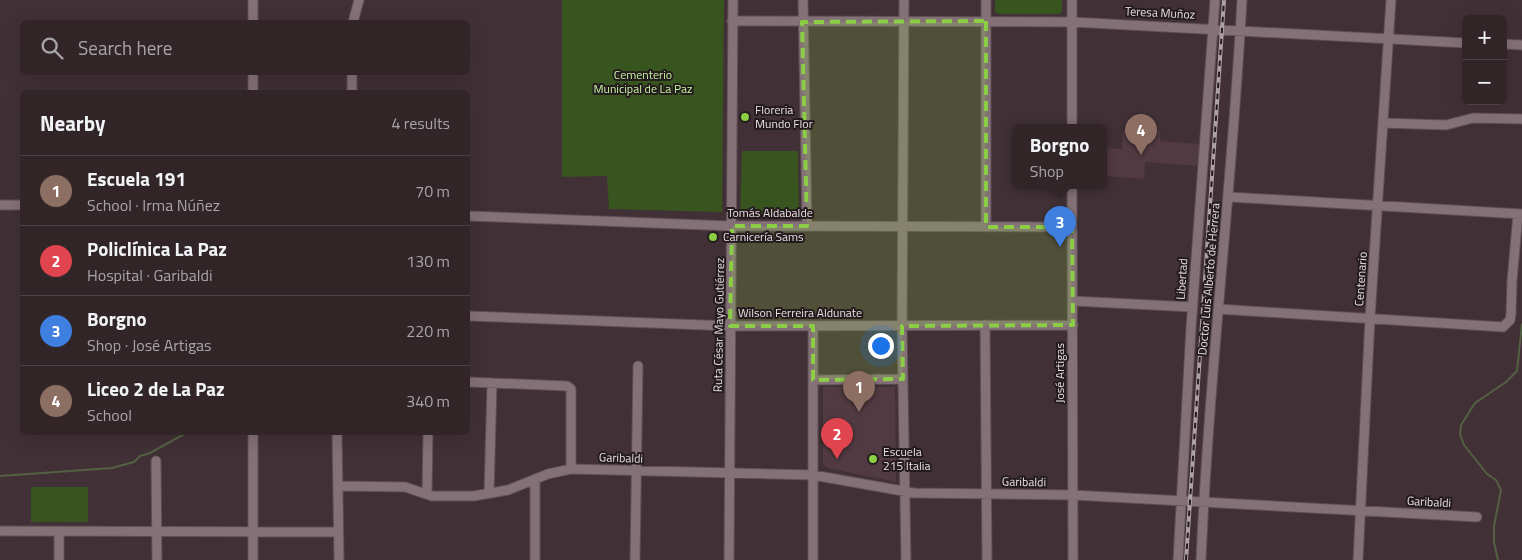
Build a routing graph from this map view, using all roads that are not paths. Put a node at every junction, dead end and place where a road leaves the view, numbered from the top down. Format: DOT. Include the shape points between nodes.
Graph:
graph roads {
  1 [pos="253,0"];
  2 [pos="359,0"];
  3 [pos="733,0"];
  4 [pos="802,0"];
  5 [pos="904,0"];
  6 [pos="986,0"];
  7 [pos="1072,0"];
  8 [pos="1215,0"];
  9 [pos="1242,0"];
  10 [pos="1392,0"];
  11 [pos="253,20"];
  12 [pos="354,20"];
  13 [pos="732,21"];
  14 [pos="986,21"];
  15 [pos="802,22"];
  16 [pos="1072,22"];
  17 [pos="904,23"];
  18 [pos="1213,28"];
  19 [pos="1240,30"];
  20 [pos="1389,39"];
  21 [pos="1462,42"];
  22 [pos="1507,44"];
  23 [pos="1522,45"];
  24 [pos="253,75"];
  25 [pos="352,75"];
  26 [pos="253,90"];
  27 [pos="352,90"];
  28 [pos="1522,118"];
  29 [pos="1384,123"];
  30 [pos="1072,124"];
  31 [pos="1072,189"];
  32 [pos="1229,197"];
  33 [pos="0,205"];
  34 [pos="20,205"];
  35 [pos="1378,205"];
  36 [pos="1520,214"];
  37 [pos="470,216"];
  38 [pos="732,226"];
  39 [pos="807,226"];
  40 [pos="903,227"];
  41 [pos="986,227"];
  42 [pos="1072,227"];
  43 [pos="1073,300"];
  44 [pos="1192,307"];
  45 [pos="1218,309"];
  46 [pos="470,316"];
  47 [pos="1370,318"];
  48 [pos="985,325"];
  49 [pos="1073,325"];
  50 [pos="730,326"];
  51 [pos="813,326"];
  52 [pos="902,326"];
  53 [pos="638,366"];
  54 [pos="903,379"];
  55 [pos="813,380"];
  56 [pos="470,382"];
  57 [pos="492,383"];
  58 [pos="253,435"];
  59 [pos="337,435"];
  60 [pos="428,435"];
  61 [pos="156,461"];
  62 [pos="571,469"];
  63 [pos="636,472"];
  64 [pos="730,474"];
  65 [pos="813,475"];
  66 [pos="535,480"];
  67 [pos="338,486"];
  68 [pos="489,493"];
  69 [pos="906,493"];
  70 [pos="427,494"];
  71 [pos="986,494"];
  72 [pos="1073,495"];
  73 [pos="1182,500"];
  74 [pos="1204,501"];
  75 [pos="1362,510"];
  76 [pos="1477,517"];
  77 [pos="0,530"];
  78 [pos="59,531"];
  79 [pos="157,531"];
  80 [pos="253,531"];
  81 [pos="338,532"];
  82 [pos="59,560"];
  83 [pos="157,560"];
  84 [pos="253,560"];
  85 [pos="339,560"];
  86 [pos="535,560"];
  87 [pos="635,560"];
  88 [pos="729,560"];
  89 [pos="813,560"];
  90 [pos="906,560"];
  91 [pos="987,560"];
  92 [pos="1073,560"];
  93 [pos="1178,560"];
  94 [pos="1201,560"];
  95 [pos="1358,560"];
  1 -- 11 [label="street"];
  2 -- 12 [label="street"];
  3 -- 13 [label="street, Ruta César Mayo Gutiérrez"];
  4 -- 15 [label="street"];
  5 -- 17 [label="street"];
  6 -- 14 [label="street"];
  7 -- 16 [label="street"];
  8 -- 18 [label="street, Libertad"];
  9 -- 19 [label="street, Doctor Luis Alberto de Herrera"];
  10 -- 20 [label="street, Centenario"];
  13 -- 15 [label="street, Teresa Muñoz"];
  13 -- 38 [label="street, Ruta César Mayo Gutiérrez"];
  14 -- 16 [label="street, Teresa Muñoz"];
  14 -- 17 [label="street, Teresa Muñoz"];
  14 -- 41 [label="street"];
  15 -- 17 [label="street, Teresa Muñoz"];
  15 -- 39 [label="street"];
  16 -- 18 [label="street, Teresa Muñoz"];
  16 -- 30 [label="street"];
  17 -- 40 [label="street"];
  18 -- 19 [label="street, Teresa Muñoz"];
  18 -- 44 [label="street, Libertad"];
  19 -- 20 [label="street, Teresa Muñoz"];
  19 -- 32 [label="street, Doctor Luis Alberto de Herrera"];
  20 -- 21 [label="street, Teresa Muñoz"];
  20 -- 29 [label="street, Centenario"];
  22 -- 23 [label="street"];
  24 -- 26 [label="street"];
  25 -- 27 [label="street"];
  28 -- 29 [label="street" via="1473,118 1446,125"];
  29 -- 35 [label="street, Centenario"];
  31 -- 42 [label="street, José Artigas"];
  32 -- 35 [label="street"];
  32 -- 45 [label="street, Doctor Luis Alberto de Herrera"];
  33 -- 34 [label="street"];
  35 -- 36 [label="street"];
  35 -- 47 [label="street, Centenario"];
  36 -- 47 [label="street" via="1511,314 1504,327"];
  37 -- 38 [label="street, Tomás Aldabalde"];
  38 -- 39 [label="street, Tomás Aldabalde"];
  38 -- 50 [label="street, Ruta César Mayo Gutiérrez"];
  39 -- 40 [label="street, Tomás Aldabalde"];
  40 -- 41 [label="street, Tomás Aldabalde"];
  40 -- 52 [label="street"];
  41 -- 42 [label="street, Tomás Aldabalde"];
  42 -- 43 [label="street, José Artigas"];
  43 -- 44 [label="street"];
  43 -- 49 [label="street, José Artigas"];
  44 -- 73 [label="street, Libertad"];
  45 -- 47 [label="street"];
  45 -- 74 [label="street, Doctor Luis Alberto de Herrera"];
  46 -- 50 [label="street, Wilson Ferreira Aldunate"];
  47 -- 75 [label="street, Centenario"];
  48 -- 49 [label="street, Wilson Ferreira Aldunate"];
  48 -- 52 [label="street, Wilson Ferreira Aldunate"];
  48 -- 71 [label="street"];
  49 -- 72 [label="street, José Artigas"];
  50 -- 51 [label="street, Wilson Ferreira Aldunate"];
  50 -- 64 [label="street, Ruta César Mayo Gutiérrez"];
  51 -- 52 [label="street, Wilson Ferreira Aldunate"];
  51 -- 55 [label="street"];
  52 -- 54 [label="street"];
  53 -- 63 [label="street"];
  54 -- 55 [label="street"];
  54 -- 69 [label="street"];
  55 -- 65 [label="street"];
  56 -- 57 [label="street"];
  57 -- 62 [label="street" via="567,386 571,389"];
  57 -- 68 [label="street"];
  58 -- 80 [label="street"];
  59 -- 67 [label="street"];
  60 -- 70 [label="street"];
  61 -- 79 [label="street"];
  62 -- 63 [label="street, Garibaldi"];
  62 -- 66 [label="street, Garibaldi"];
  63 -- 64 [label="street, Garibaldi"];
  63 -- 87 [label="street"];
  64 -- 65 [label="street, Garibaldi"];
  64 -- 88 [label="street, Ruta César Mayo Gutiérrez"];
  65 -- 69 [label="street, Garibaldi"];
  65 -- 89 [label="street"];
  66 -- 68 [label="street, Garibaldi"];
  66 -- 86 [label="street"];
  67 -- 70 [label="street, Garibaldi" via="405,487"];
  67 -- 81 [label="street"];
  68 -- 70 [label="street, Garibaldi" via="446,497"];
  69 -- 71 [label="street, Garibaldi"];
  69 -- 90 [label="street"];
  71 -- 72 [label="street, Garibaldi"];
  71 -- 91 [label="street"];
  72 -- 73 [label="street, Garibaldi"];
  72 -- 92 [label="street, José Artigas"];
  73 -- 74 [label="street, Garibaldi"];
  73 -- 93 [label="street, Libertad"];
  74 -- 75 [label="street, Garibaldi"];
  74 -- 94 [label="street, Doctor Luis Alberto de Herrera"];
  75 -- 76 [label="street, Garibaldi"];
  75 -- 95 [label="street, Centenario"];
  77 -- 78 [label="street"];
  78 -- 79 [label="street"];
  78 -- 82 [label="street"];
  79 -- 80 [label="street"];
  79 -- 83 [label="street"];
  80 -- 81 [label="street"];
  80 -- 84 [label="street"];
  81 -- 85 [label="street"];
}
